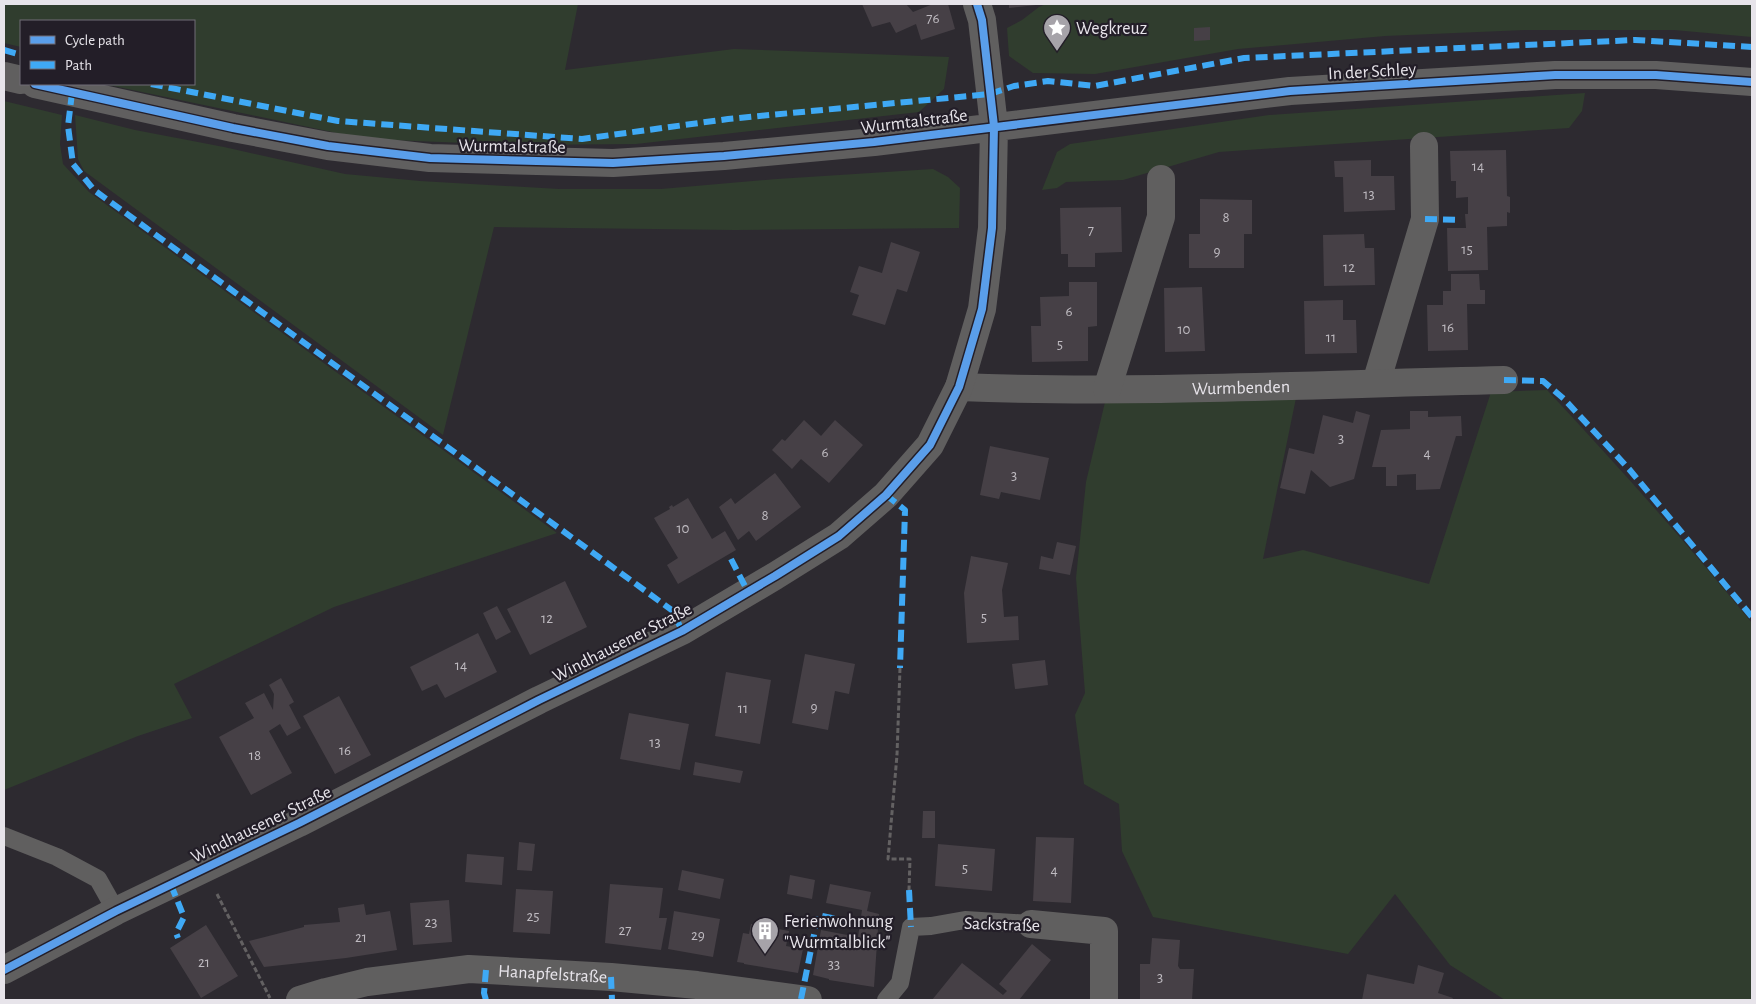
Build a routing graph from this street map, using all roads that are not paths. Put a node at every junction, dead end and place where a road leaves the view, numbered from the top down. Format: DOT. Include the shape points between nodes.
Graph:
graph roads {
  1 [pos="977,4"];
  2 [pos="4,76"];
  3 [pos="20,80"];
  4 [pos="1752,82"];
  5 [pos="40,85"];
  6 [pos="994,126"];
  7 [pos="1424,146"];
  8 [pos="1161,179"];
  9 [pos="1504,380"];
  10 [pos="1376,383"];
  11 [pos="958,387"];
  12 [pos="1107,390"];
  13 [pos="4,836"];
  14 [pos="116,911"];
  15 [pos="1031,924"];
  16 [pos="4,970"];
  17 [pos="300,1000"];
  18 [pos="808,1000"];
  19 [pos="886,1000"];
  20 [pos="1104,1000"];
  1 -- 6 [label="street, Windhausener Straße" via="982,20"];
  2 -- 3 [label="street"];
  4 -- 6 [label="street, In der Schley" via="1656,75 1555,75 1290,90"];
  5 -- 6 [label="street, Wurmtalstraße" via="328,146 430,158 613,163 724,156"];
  6 -- 11 [label="street, Windhausener Straße" via="992,228 982,309"];
  7 -- 10 [label="street" via="1425,219"];
  8 -- 12 [label="street" via="1161,217"];
  9 -- 10 [label="street, Wurmbenden"];
  10 -- 12 [label="street, Wurmbenden"];
  11 -- 12 [label="street, Wurmbenden"];
  11 -- 14 [label="street, Windhausener Straße" via="930,445 886,495 839,536 775,576 682,631"];
  13 -- 14 [label="lane" via="57,857 98,879"];
  14 -- 16 [label="street, Windhausener Straße"];
  15 -- 19 [label="lane, Sackstraße" via="965,920 911,926 900,982"];
  15 -- 20 [label="street, Sackstraße" via="1104,931"];
  17 -- 18 [label="street, Hanapfelstraße" via="367,982 469,969 697,985"];
}
